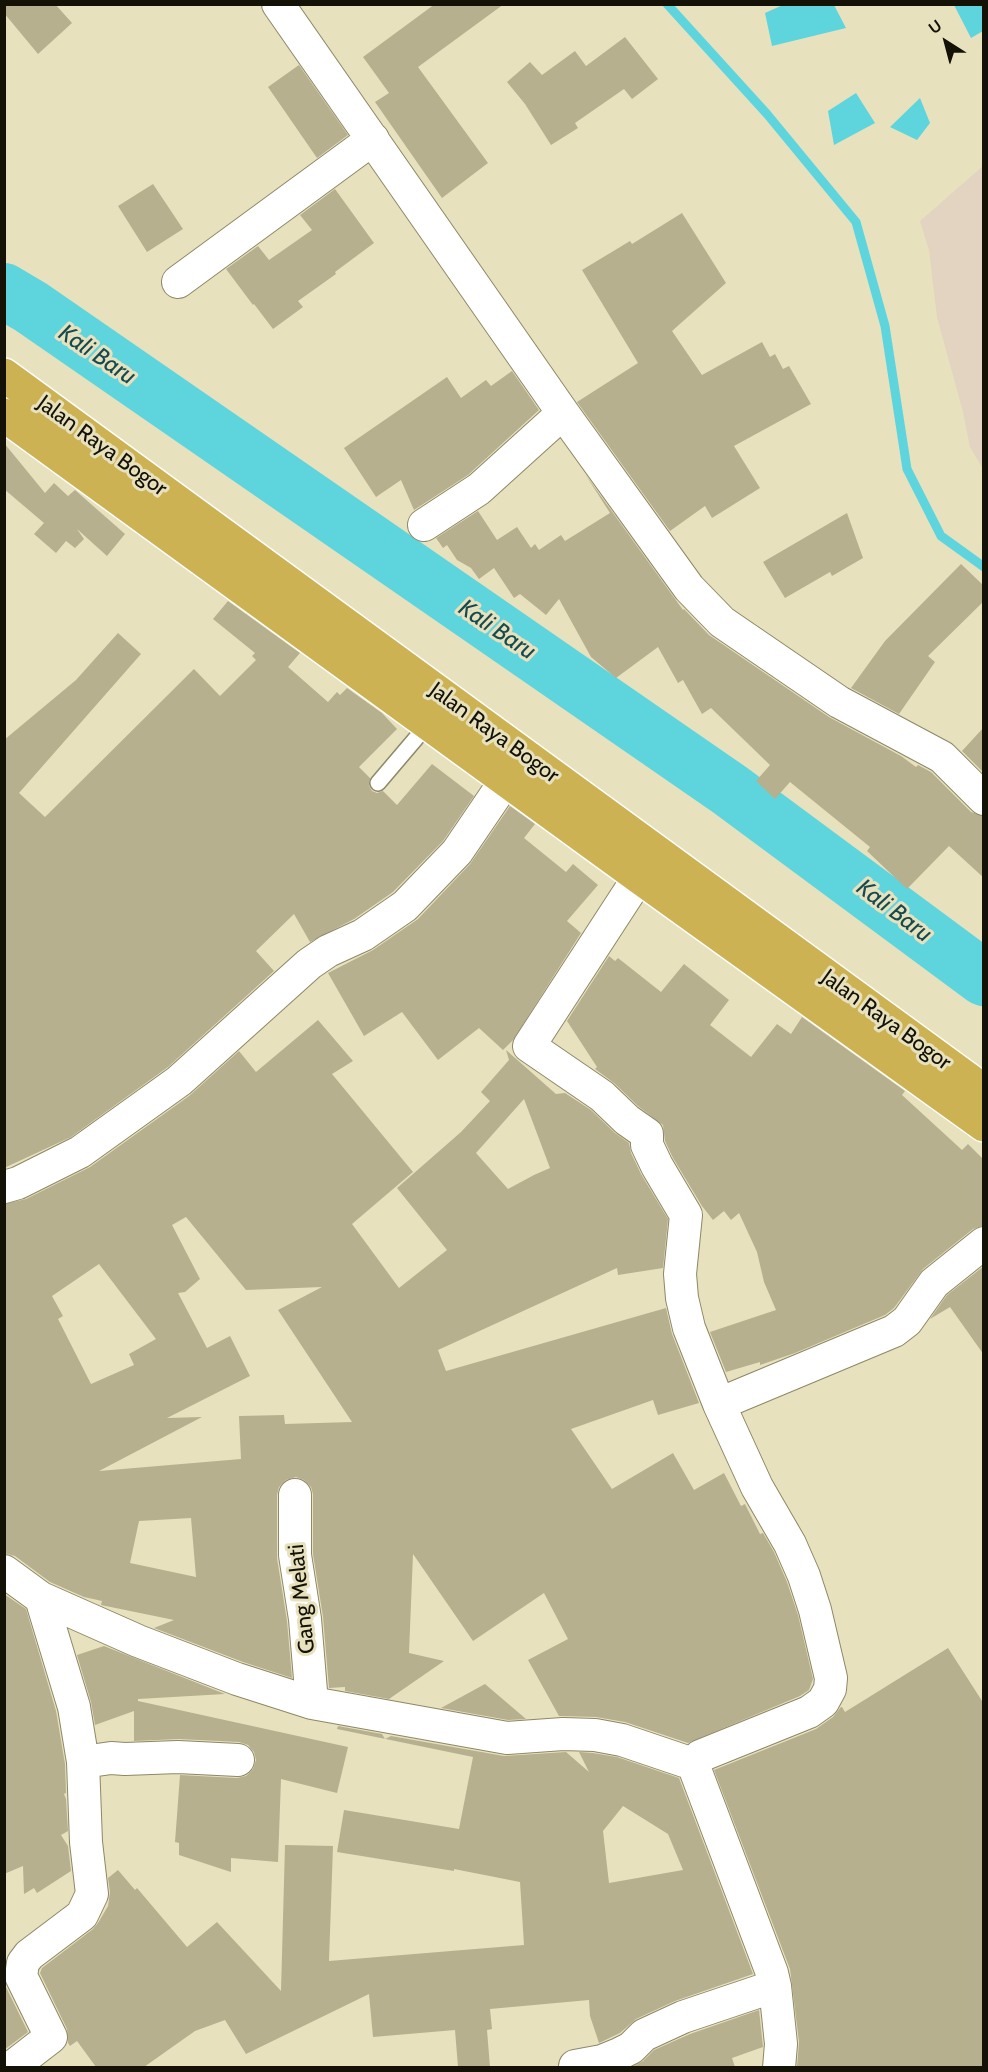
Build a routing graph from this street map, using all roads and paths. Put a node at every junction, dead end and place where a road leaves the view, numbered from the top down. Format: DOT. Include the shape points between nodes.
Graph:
graph roads {
  1 [pos="278,4"];
  2 [pos="373,139"];
  3 [pos="178,282"];
  4 [pos="4,375"];
  5 [pos="562,413"];
  6 [pos="4,415"];
  7 [pos="424,525"];
  8 [pos="429,723"];
  9 [pos="506,780"];
  10 [pos="378,783"];
  11 [pos="984,799"];
  12 [pos="639,877"];
  13 [pos="984,1091"];
  14 [pos="984,1125"];
  15 [pos="4,1187"];
  16 [pos="984,1243"];
  17 [pos="719,1404"];
  18 [pos="295,1495"];
  19 [pos="4,1571"];
  20 [pos="40,1598"];
  21 [pos="312,1703"];
  22 [pos="238,1760"];
  23 [pos="84,1762"];
  24 [pos="693,1764"];
  25 [pos="775,1986"];
  26 [pos="575,2066"];
  27 [pos="11,2067"];
  28 [pos="779,2067"];
  1 -- 2 [label="street"];
  2 -- 3 [label="street"];
  2 -- 5 [label="street"];
  4 -- 13 [label="highway, Jalan Raya Bogor"];
  5 -- 7 [label="street" via="479,489"];
  5 -- 11 [label="street" via="710,612 839,702 942,757"];
  6 -- 8 [label="highway, Jalan Raya Bogor"];
  8 -- 9 [label="highway, Jalan Raya Bogor"];
  8 -- 10 [label="lane"];
  9 -- 12 [label="highway, Jalan Raya Bogor"];
  9 -- 15 [label="street" via="457,852 405,906 363,935 309,964 178,1081 80,1152"];
  12 -- 14 [label="highway, Jalan Raya Bogor"];
  12 -- 17 [label="street" via="530,1046 602,1096 647,1134 647,1145 657,1166 686,1215 680,1274 682,1298 689,1328"];
  16 -- 17 [label="street" via="934,1283 907,1321 894,1331"];
  17 -- 24 [label="street" via="804,1576 831,1678 823,1702 809,1712 700,1756"];
  18 -- 21 [label="street, Gang Melati" via="295,1555"];
  19 -- 20 [label="street"];
  20 -- 21 [label="street" via="138,1641"];
  20 -- 23 [label="street" via="74,1707"];
  21 -- 24 [label="street" via="507,1738 595,1735"];
  22 -- 23 [label="street" via="178,1757"];
  23 -- 27 [label="street" via="92,1894 82,1914 23,1964 21,1976 51,2037"];
  24 -- 25 [label="street"];
  25 -- 26 [label="street" via="654,2030 640,2037 631,2048 602,2061"];
  25 -- 28 [label="street" via="781,2044"];
}
